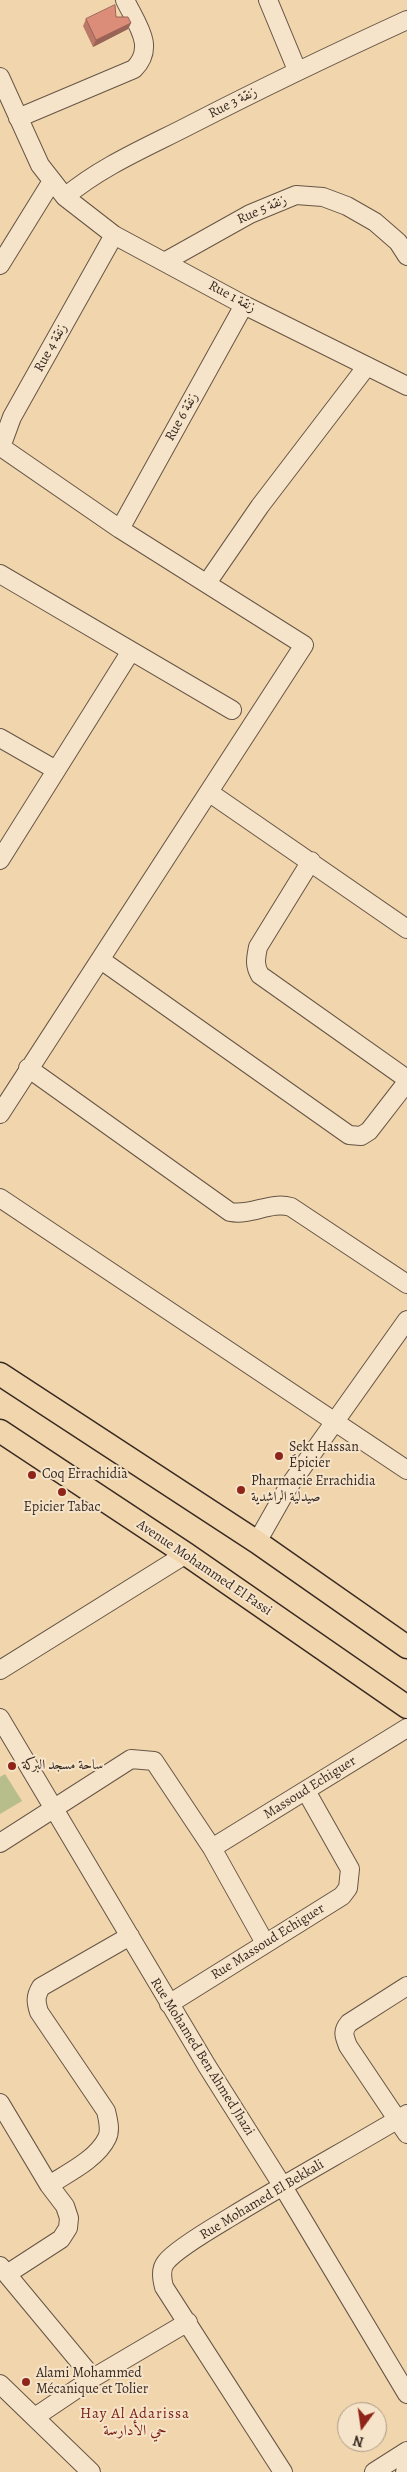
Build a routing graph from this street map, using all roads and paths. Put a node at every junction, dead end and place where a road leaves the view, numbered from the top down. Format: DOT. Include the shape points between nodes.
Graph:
graph roads {
  1 [pos="125,0"];
  2 [pos="268,0"];
  3 [pos="407,20"];
  4 [pos="297,70"];
  5 [pos="0,77"];
  6 [pos="18,118"];
  7 [pos="52,182"];
  8 [pos="65,197"];
  9 [pos="114,235"];
  10 [pos="407,256"];
  11 [pos="166,261"];
  12 [pos="0,265"];
  13 [pos="244,304"];
  14 [pos="367,366"];
  15 [pos="407,386"];
  16 [pos="5,450"];
  17 [pos="120,528"];
  18 [pos="0,574"];
  19 [pos="207,583"];
  20 [pos="131,651"];
  21 [pos="232,710"];
  22 [pos="0,738"];
  23 [pos="56,770"];
  24 [pos="210,793"];
  25 [pos="0,860"];
  26 [pos="311,861"];
  27 [pos="407,929"];
  28 [pos="102,960"];
  29 [pos="28,1068"];
  30 [pos="407,1081"];
  31 [pos="0,1114"];
  32 [pos="0,1198"];
  33 [pos="407,1284"];
  34 [pos="407,1320"];
  35 [pos="0,1374"];
  36 [pos="335,1421"];
  37 [pos="0,1431"];
  38 [pos="407,1470"];
  39 [pos="257,1542"];
  40 [pos="186,1554"];
  41 [pos="407,1647"];
  42 [pos="0,1669"];
  43 [pos="407,1707"];
  44 [pos="0,1718"];
  45 [pos="407,1728"];
  46 [pos="306,1791"];
  47 [pos="54,1810"];
  48 [pos="0,1843"];
  49 [pos="212,1848"];
  50 [pos="130,1936"];
  51 [pos="265,1943"];
  52 [pos="407,1986"];
  53 [pos="169,2004"];
  54 [pos="2,2110"];
  55 [pos="402,2117"];
  56 [pos="407,2134"];
  57 [pos="49,2185"];
  58 [pos="282,2185"];
  59 [pos="4,2270"];
  60 [pos="188,2322"];
  61 [pos="93,2378"];
  62 [pos="0,2384"];
  63 [pos="407,2394"];
  64 [pos="35,2417"];
  65 [pos="407,2451"];
  66 [pos="91,2472"];
  67 [pos="283,2472"];
  68 [pos="374,2472"];
  1 -- 6 [label="street" via="146,50 143,60 134,69"];
  2 -- 4 [label="street"];
  3 -- 4 [label="street, Rue 3 زنقة"];
  4 -- 8 [label="street, Rue 3 زنقة" via="115,163 84,180"];
  5 -- 6 [label="street, Rue 1 زنقة"];
  6 -- 7 [label="street, Rue 1 زنقة" via="40,165"];
  7 -- 8 [label="street, Rue 1 زنقة"];
  7 -- 12 [label="street"];
  8 -- 9 [label="street, Rue 1 زنقة"];
  9 -- 11 [label="street, Rue 1 زنقة"];
  9 -- 16 [label="street, Rue 4 زنقة" via="12,417"];
  10 -- 11 [label="street, Rue 5 زنقة" via="398,242 375,222 347,206 323,197 296,196 250,214"];
  11 -- 13 [label="street, Rue 1 زنقة"];
  13 -- 14 [label="street, Rue 1 زنقة"];
  13 -- 17 [label="street, Rue 6 زنقة"];
  14 -- 15 [label="street, Rue 1 زنقة"];
  14 -- 19 [label="street" via="260,506"];
  16 -- 17 [label="street"];
  17 -- 19 [label="street"];
  18 -- 20 [label="street"];
  19 -- 24 [label="street" via="304,644"];
  20 -- 21 [label="street"];
  20 -- 23 [label="street"];
  22 -- 23 [label="street"];
  23 -- 25 [label="street"];
  24 -- 26 [label="street"];
  24 -- 28 [label="street"];
  26 -- 27 [label="street"];
  26 -- 30 [label="street" via="258,947 257,969 260,975"];
  28 -- 29 [label="street"];
  28 -- 30 [label="street" via="349,1135 361,1136 369,1131"];
  29 -- 31 [label="street"];
  29 -- 33 [label="street" via="230,1212 249,1212 280,1204 291,1208"];
  32 -- 36 [label="street"];
  34 -- 36 [label="street"];
  35 -- 39 [label="main road"];
  36 -- 38 [label="street"];
  36 -- 39 [label="street" via="287,1489"];
  37 -- 40 [label="main road, Avenue Mohammed El Fassi"];
  39 -- 41 [label="main road"];
  40 -- 42 [label="street"];
  40 -- 43 [label="main road, Avenue Mohammed El Fassi"];
  44 -- 47 [label="street, Rue Mohamed Ben Ahmed Jhazi"];
  45 -- 46 [label="street, Massoud Echiguer"];
  46 -- 49 [label="street, Massoud Echiguer"];
  46 -- 51 [label="street, Rue Massoud Echiguer" via="350,1869 348,1888 342,1896"];
  47 -- 48 [label="street"];
  47 -- 49 [label="street" via="131,1759 154,1761"];
  47 -- 50 [label="street, Rue Mohamed Ben Ahmed Jhazi"];
  49 -- 51 [label="street"];
  50 -- 53 [label="street, Rue Mohamed Ben Ahmed Jhazi"];
  50 -- 57 [label="street" via="41,1987 38,1992 39,2012 106,2111 109,2125 108,2137 100,2149"];
  51 -- 53 [label="street, Rue Massoud Echiguer"];
  52 -- 55 [label="street" via="344,2028 348,2046"];
  53 -- 58 [label="street, Rue Mohamed Ben Ahmed Jhazi"];
  54 -- 57 [label="street"];
  55 -- 56 [label="street"];
  55 -- 58 [label="street, Rue Mohamed El Bekkali"];
  57 -- 59 [label="street" via="65,2206 68,2228 61,2239"];
  58 -- 60 [label="street, Rue Mohamed El Bekkali" via="166,2262 162,2278 164,2287"];
  58 -- 63 [label="street, Rue Mohamed Ben Ahmed Jhazi"];
  59 -- 61 [label="street"];
  60 -- 61 [label="street"];
  60 -- 67 [label="street, Rue Mohamed El Bekkali"];
  61 -- 64 [label="street"];
  62 -- 64 [label="street"];
  64 -- 66 [label="street"];
  65 -- 68 [label="street"];
}
